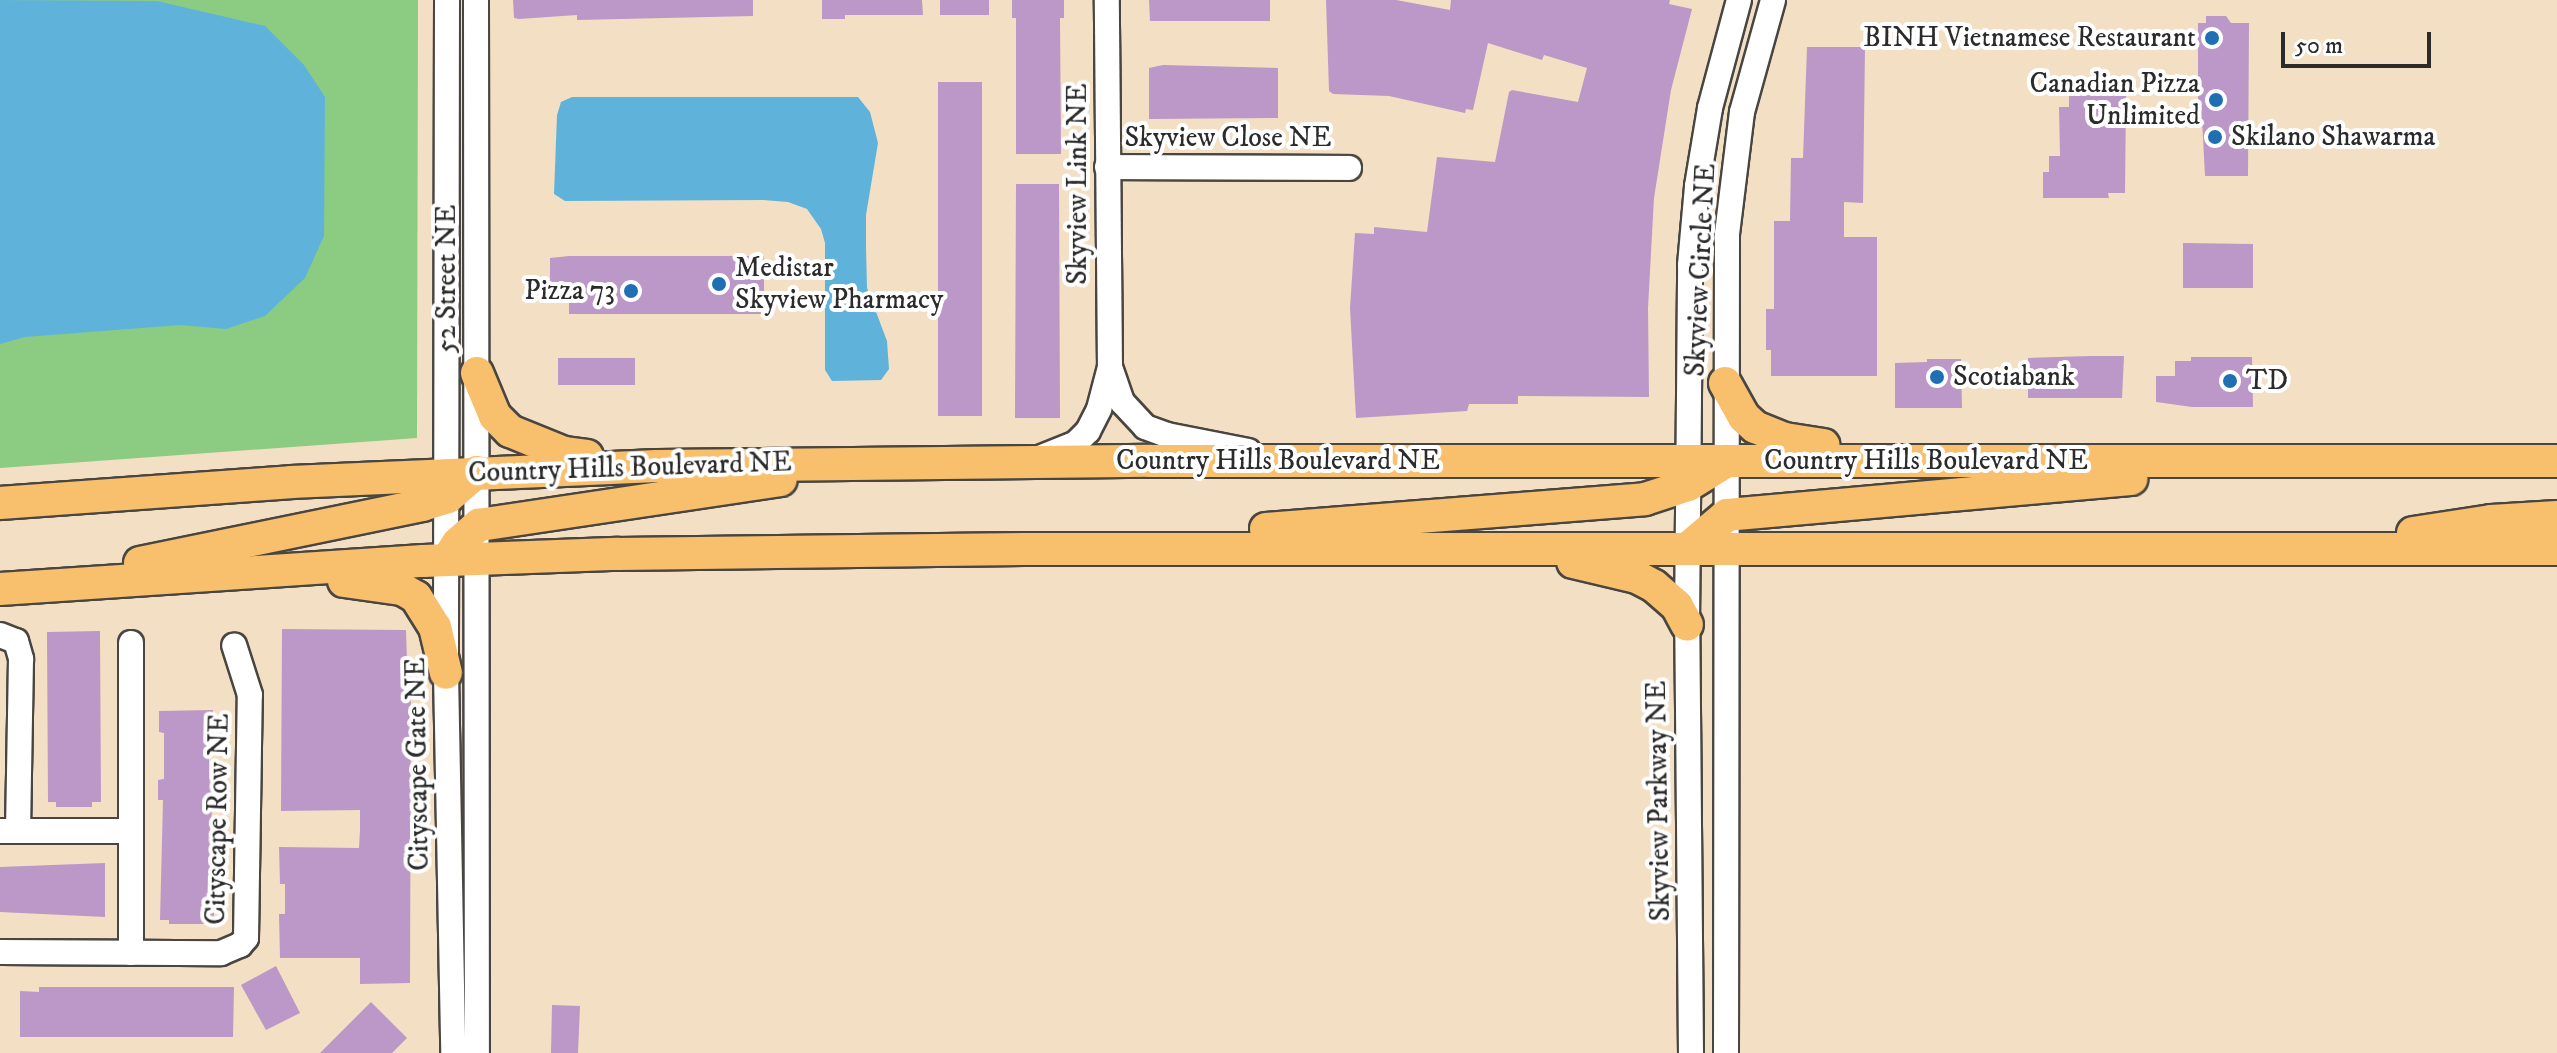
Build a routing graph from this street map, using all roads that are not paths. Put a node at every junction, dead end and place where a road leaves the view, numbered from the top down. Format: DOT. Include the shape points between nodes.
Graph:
graph roads {
  1 [pos="447,0"];
  2 [pos="476,0"];
  3 [pos="1107,0"];
  4 [pos="1739,0"];
  5 [pos="1773,0"];
  6 [pos="1107,167"];
  7 [pos="1349,168"];
  8 [pos="1110,367"];
  9 [pos="477,373"];
  10 [pos="1725,383"];
  11 [pos="1297,461"];
  12 [pos="1727,461"];
  13 [pos="1930,461"];
  14 [pos="2362,461"];
  15 [pos="2557,461"];
  16 [pos="1024,462"];
  17 [pos="899,463"];
  18 [pos="657,466"];
  19 [pos="1688,473"];
  20 [pos="458,481"];
  21 [pos="0,503"];
  22 [pos="1727,515"];
  23 [pos="2557,517"];
  24 [pos="479,525"];
  25 [pos="1487,548"];
  26 [pos="1688,548"];
  27 [pos="1727,548"];
  28 [pos="1024,549"];
  29 [pos="2315,549"];
  30 [pos="2557,549"];
  31 [pos="479,558"];
  32 [pos="447,560"];
  33 [pos="241,573"];
  34 [pos="11,588"];
  35 [pos="1687,625"];
  36 [pos="0,635"];
  37 [pos="131,643"];
  38 [pos="234,645"];
  39 [pos="446,673"];
  40 [pos="9,831"];
  41 [pos="131,831"];
  42 [pos="0,952"];
  43 [pos="131,953"];
  44 [pos="453,1053"];
  45 [pos="477,1053"];
  46 [pos="1691,1053"];
  47 [pos="1726,1053"];
  1 -- 20 [label="street, 52 Street NE"];
  2 -- 9 [label="street, 52 Street NE"];
  3 -- 6 [label="street, Skyview Link NE"];
  4 -- 19 [label="street, Skyview Circle NE" via="1710,108 1697,186 1690,265"];
  5 -- 10 [label="street, Skyview Circle NE" via="1742,112 1732,184"];
  6 -- 7 [label="street, Skyview Close NE"];
  6 -- 8 [label="street, Skyview Link NE"];
  8 -- 11 [label="street, Skyview Link NE" via="1122,402 1145,427"];
  8 -- 16 [label="street, Skyview Link NE" via="1088,431 1076,443"];
  9 -- 18 [label="main road" via="495,416 523,439 564,453"];
  9 -- 20 [label="street, 52 Street NE"];
  10 -- 12 [label="street, Skyview Circle NE"];
  10 -- 13 [label="main road" via="1744,417 1769,434"];
  11 -- 16 [label="main road, Country Hills Boulevard NE"];
  11 -- 19 [label="main road, Country Hills Boulevard NE"];
  12 -- 13 [label="main road, Country Hills Boulevard NE"];
  12 -- 19 [label="main road, Country Hills Boulevard NE"];
  12 -- 22 [label="street, Skyview Circle NE"];
  13 -- 14 [label="main road, Country Hills Boulevard NE"];
  14 -- 15 [label="main road, Country Hills Boulevard NE"];
  14 -- 22 [label="main road"];
  16 -- 17 [label="main road, Country Hills Boulevard NE"];
  17 -- 18 [label="main road, Country Hills Boulevard NE"];
  17 -- 24 [label="main road"];
  18 -- 20 [label="main road, Country Hills Boulevard NE"];
  19 -- 26 [label="street, Skyview Circle NE"];
  19 -- 28 [label="main road" via="1645,499"];
  20 -- 21 [label="main road, Country Hills Boulevard NE"];
  20 -- 24 [label="street, 52 Street NE"];
  20 -- 32 [label="street, Cityscape Gate NE"];
  20 -- 34 [label="main road"];
  22 -- 26 [label="main road"];
  22 -- 27 [label="street, Skyview Circle NE"];
  23 -- 29 [label="main road" via="2491,521"];
  24 -- 31 [label="street, 52 Street NE"];
  24 -- 32 [label="main road"];
  25 -- 26 [label="main road"];
  25 -- 28 [label="main road"];
  25 -- 35 [label="main road" via="1637,577 1664,592"];
  26 -- 27 [label="main road"];
  26 -- 35 [label="street, Skyview Parkway NE"];
  27 -- 29 [label="main road"];
  27 -- 47 [label="street"];
  28 -- 31 [label="main road"];
  29 -- 30 [label="main road"];
  31 -- 32 [label="main road"];
  31 -- 45 [label="street, Cityscape Gate NE"];
  32 -- 33 [label="main road"];
  32 -- 39 [label="street, Cityscape Gate NE"];
  33 -- 34 [label="main road"];
  33 -- 39 [label="main road" via="402,589 416,597 435,627"];
  35 -- 46 [label="street, Skyview Parkway NE"];
  36 -- 40 [label="street" via="16,641 21,659"];
  37 -- 41 [label="street"];
  38 -- 43 [label="street, Cityscape Row NE" via="250,695 246,938 221,953"];
  39 -- 44 [label="street, Cityscape Gate NE"];
  40 -- 41 [label="street"];
  41 -- 43 [label="street"];
  42 -- 43 [label="street, Cityscape Row NE"];
}
